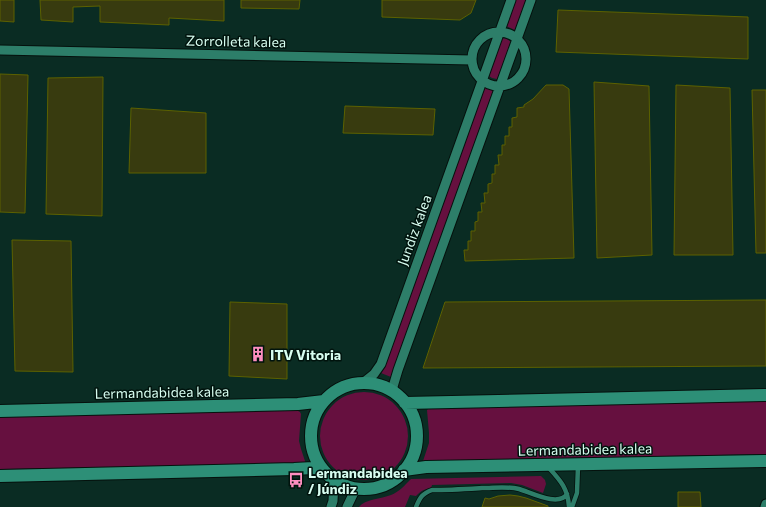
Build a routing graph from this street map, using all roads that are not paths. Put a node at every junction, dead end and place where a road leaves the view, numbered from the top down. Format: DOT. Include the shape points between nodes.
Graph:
graph roads {
  1 [pos="511,0"];
  2 [pos="531,0"];
  3 [pos="500,32"];
  4 [pos="517,38"];
  5 [pos="0,50"];
  6 [pos="472,60"];
  7 [pos="482,81"];
  8 [pos="500,86"];
  9 [pos="364,382"];
  10 [pos="392,390"];
  11 [pos="766,395"];
  12 [pos="324,401"];
  13 [pos="406,403"];
  14 [pos="0,411"];
  15 [pos="766,460"];
  16 [pos="578,464"];
  17 [pos="546,465"];
  18 [pos="322,469"];
  19 [pos="404,470"];
  20 [pos="0,476"];
  21 [pos="334,480"];
  22 [pos="356,488"];
  23 [pos="567,494"];
  24 [pos="331,507"];
  25 [pos="347,507"];
  26 [pos="416,507"];
  27 [pos="570,507"];
  1 -- 3 [label="street, Jundiz kalea"];
  2 -- 4 [label="street"];
  3 -- 4 [label="street"];
  3 -- 6 [label="street" via="483,37 473,52"];
  3 -- 7 [label="street, Jundiz kalea"];
  4 -- 8 [label="street"];
  4 -- 8 [label="street" via="525,48 526,66 517,80"];
  5 -- 6 [label="street, Zorrolleta kalea"];
  6 -- 7 [label="street" via="476,75"];
  7 -- 8 [label="street"];
  7 -- 9 [label="street, Jundiz kalea" via="381,364"];
  8 -- 10 [label="street"];
  9 -- 10 [label="street"];
  9 -- 12 [label="street" via="335,391"];
  10 -- 13 [label="street"];
  11 -- 13 [label="street"];
  12 -- 14 [label="street, Lermandabidea kalea" via="298,404"];
  12 -- 18 [label="street" via="311,427 311,442"];
  13 -- 19 [label="street" via="416,425 417,437 416,449"];
  15 -- 16 [label="street, Lermandabidea kalea"];
  16 -- 17 [label="street, Lermandabidea kalea"];
  16 -- 27 [label="lane" via="577,493"];
  17 -- 19 [label="street, Lermandabidea kalea" via="426,467"];
  17 -- 23 [label="lane" via="560,479"];
  18 -- 20 [label="street"];
  18 -- 21 [label="street"];
  19 -- 22 [label="street" via="397,478 378,487"];
  21 -- 22 [label="street"];
  21 -- 24 [label="street"];
  22 -- 25 [label="street"];
  23 -- 26 [label="lane" via="558,501 506,487 432,490 421,496"];
  23 -- 27 [label="lane"];
}
